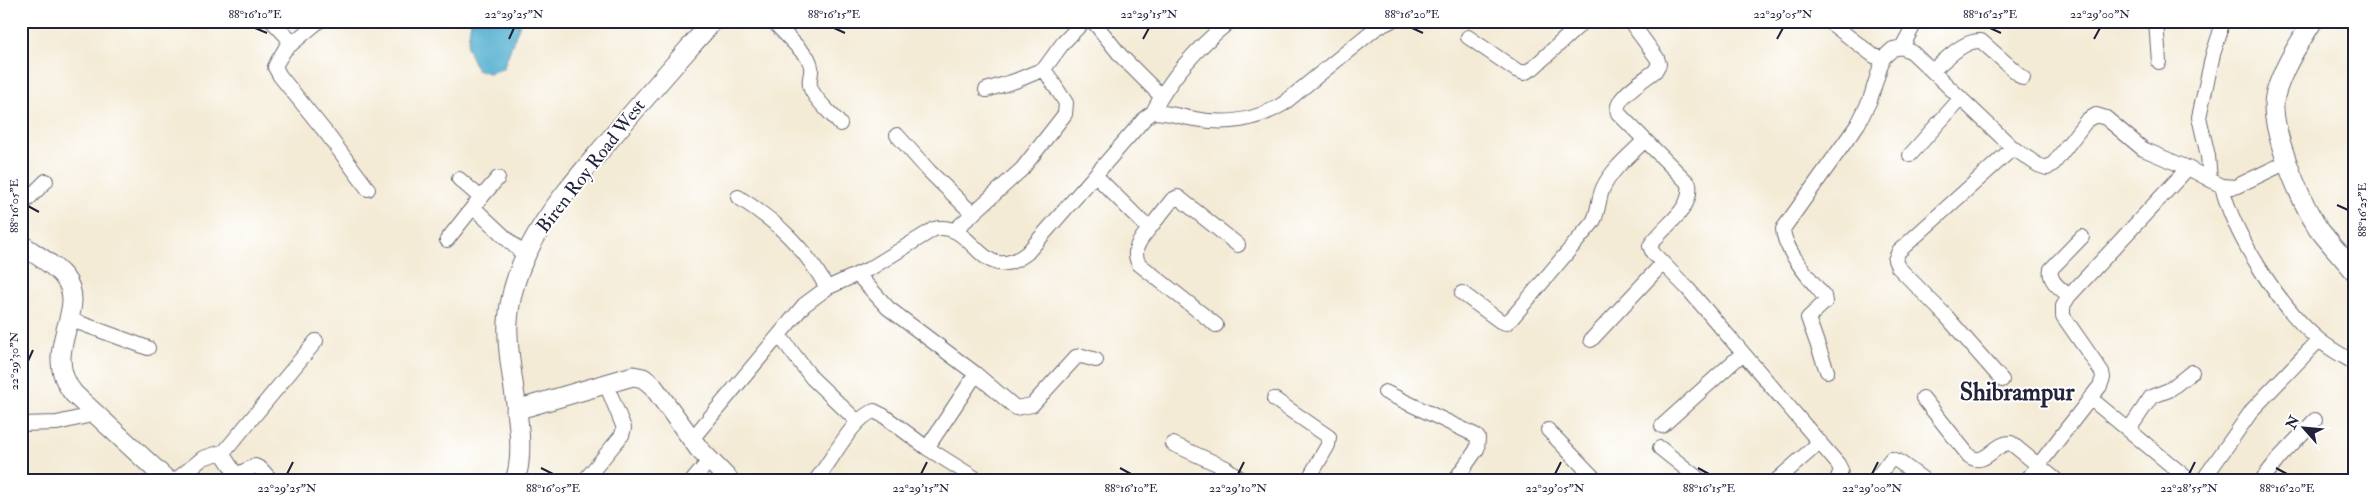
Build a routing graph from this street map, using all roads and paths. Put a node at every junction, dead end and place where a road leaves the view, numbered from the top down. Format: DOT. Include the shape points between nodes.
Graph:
graph roads {
  1 [pos="272,21"];
  2 [pos="320,21"];
  3 [pos="713,21"];
  4 [pos="773,21"];
  5 [pos="1084,21"];
  6 [pos="1093,21"];
  7 [pos="1230,21"];
  8 [pos="1390,21"];
  9 [pos="1584,21"];
  10 [pos="1630,21"];
  11 [pos="1828,21"];
  12 [pos="1916,21"];
  13 [pos="2156,21"];
  14 [pos="2220,21"];
  15 [pos="2313,21"];
  16 [pos="1374,24"];
  17 [pos="1468,37"];
  18 [pos="1902,47"];
  19 [pos="287,48"];
  20 [pos="1883,58"];
  21 [pos="2159,62"];
  22 [pos="1044,68"];
  23 [pos="1933,70"];
  24 [pos="2022,78"];
  25 [pos="986,90"];
  26 [pos="1161,96"];
  27 [pos="1961,98"];
  28 [pos="1153,112"];
  29 [pos="840,124"];
  30 [pos="897,135"];
  31 [pos="1645,140"];
  32 [pos="2013,148"];
  33 [pos="1910,155"];
  34 [pos="2288,162"];
  35 [pos="2188,168"];
  36 [pos="1095,175"];
  37 [pos="498,178"];
  38 [pos="459,179"];
  39 [pos="46,181"];
  40 [pos="2216,183"];
  41 [pos="368,189"];
  42 [pos="738,197"];
  43 [pos="477,203"];
  44 [pos="21,206"];
  45 [pos="973,214"];
  46 [pos="1149,228"];
  47 [pos="955,230"];
  48 [pos="2082,237"];
  49 [pos="447,240"];
  50 [pos="21,244"];
  51 [pos="1238,245"];
  52 [pos="525,256"];
  53 [pos="1663,263"];
  54 [pos="2355,272"];
  55 [pos="858,275"];
  56 [pos="827,288"];
  57 [pos="1462,293"];
  58 [pos="2068,296"];
  59 [pos="69,319"];
  60 [pos="1216,325"];
  61 [pos="779,335"];
  62 [pos="316,340"];
  63 [pos="1592,340"];
  64 [pos="2319,340"];
  65 [pos="148,348"];
  66 [pos="1742,354"];
  67 [pos="1096,360"];
  68 [pos="2355,363"];
  69 [pos="1827,371"];
  70 [pos="2192,372"];
  71 [pos="976,374"];
  72 [pos="2002,380"];
  73 [pos="606,384"];
  74 [pos="1385,392"];
  75 [pos="1923,398"];
  76 [pos="2090,398"];
  77 [pos="1274,399"];
  78 [pos="516,410"];
  79 [pos="96,414"];
  80 [pos="2315,420"];
  81 [pos="858,422"];
  82 [pos="21,424"];
  83 [pos="1662,426"];
  84 [pos="2130,428"];
  85 [pos="1548,430"];
  86 [pos="692,439"];
  87 [pos="1820,442"];
  88 [pos="1173,444"];
  89 [pos="927,448"];
  90 [pos="1660,448"];
  91 [pos="222,453"];
  92 [pos="709,461"];
  93 [pos="2039,464"];
  94 [pos="167,480"];
  95 [pos="176,480"];
  96 [pos="271,480"];
  97 [pos="515,480"];
  98 [pos="585,480"];
  99 [pos="693,480"];
  100 [pos="729,480"];
  101 [pos="816,480"];
  102 [pos="978,480"];
  103 [pos="1242,480"];
  104 [pos="1308,480"];
  105 [pos="1455,480"];
  106 [pos="1596,480"];
  107 [pos="1700,480"];
  108 [pos="1777,480"];
  109 [pos="1837,480"];
  110 [pos="1875,480"];
  111 [pos="1924,480"];
  112 [pos="2027,480"];
  113 [pos="2056,480"];
  114 [pos="2189,480"];
  115 [pos="2203,480"];
  116 [pos="2262,480"];
  1 -- 19 [label="street" via="289,38"];
  2 -- 19 [label="street"];
  3 -- 52 [label="street, Biren Roy Road West" via="644,97 559,200"];
  4 -- 29 [label="street" via="808,58 812,65 811,90"];
  5 -- 22 [label="street"];
  6 -- 26 [label="street" via="1121,56"];
  7 -- 26 [label="street" via="1196,52"];
  8 -- 16 [label="street"];
  9 -- 17 [label="street" via="1524,73"];
  10 -- 31 [label="street" via="1659,64 1655,71 1619,100 1616,107"];
  11 -- 20 [label="street" via="1874,56"];
  12 -- 18 [label="street"];
  13 -- 21 [label="street"];
  14 -- 40 [label="street" via="2220,33 2199,117"];
  15 -- 34 [label="street" via="2295,50 2275,98 2274,117"];
  16 -- 28 [label="street" via="1283,104 1252,119 1212,121"];
  18 -- 20 [label="street" via="1893,49"];
  18 -- 23 [label="street"];
  19 -- 41 [label="street" via="275,67 280,76"];
  20 -- 69 [label="street" via="1870,100 1858,124 1783,229 1783,236 1794,256 1824,296 1825,302 1808,318"];
  22 -- 25 [label="street"];
  22 -- 45 [label="street" via="1066,103 1065,114 1022,169"];
  23 -- 24 [label="street" via="1973,40 1981,41"];
  23 -- 27 [label="street"];
  26 -- 28 [label="street"];
  27 -- 32 [label="street"];
  27 -- 33 [label="street"];
  28 -- 36 [label="street"];
  30 -- 45 [label="street"];
  31 -- 53 [label="street" via="1668,161 1690,189 1687,204 1650,246"];
  31 -- 57 [label="street" via="1604,186 1593,222 1512,318 1506,323 1500,321"];
  32 -- 35 [label="street" via="2047,168 2087,120 2096,115 2106,118 2144,149"];
  32 -- 72 [label="street" via="1899,251 1895,260"];
  34 -- 40 [label="street" via="2235,186"];
  34 -- 54 [label="street" via="2319,229"];
  35 -- 40 [label="street"];
  35 -- 58 [label="street"];
  36 -- 46 [label="street"];
  36 -- 47 [label="street" via="1015,263 1001,265 988,259"];
  37 -- 43 [label="street"];
  38 -- 43 [label="street"];
  39 -- 44 [label="street"];
  40 -- 64 [label="street" via="2235,224 2265,274 2287,305"];
  42 -- 56 [label="street" via="786,232 809,258"];
  43 -- 49 [label="street"];
  43 -- 52 [label="street"];
  45 -- 47 [label="street"];
  46 -- 51 [label="street" via="1178,197"];
  46 -- 60 [label="street" via="1135,252 1139,264"];
  47 -- 55 [label="street" via="934,229"];
  48 -- 58 [label="street" via="2051,269 2051,279"];
  50 -- 59 [label="street" via="64,276 72,303"];
  52 -- 78 [label="street, Biren Roy Road West" via="512,293 508,322"];
  53 -- 63 [label="street"];
  53 -- 66 [label="street"];
  55 -- 56 [label="street"];
  55 -- 71 [label="street" via="888,308"];
  56 -- 61 [label="street" via="804,305"];
  58 -- 76 [label="street" via="2062,306 2063,316 2102,372 2100,386"];
  59 -- 65 [label="street"];
  59 -- 79 [label="street" via="60,365 65,383"];
  61 -- 81 [label="street" via="812,378"];
  61 -- 86 [label="street"];
  62 -- 91 [label="street"];
  64 -- 68 [label="street"];
  64 -- 115 [label="street" via="2253,409"];
  66 -- 83 [label="street"];
  66 -- 87 [label="street"];
  67 -- 71 [label="street" via="1076,357 1032,405 1024,408 1016,408"];
  70 -- 84 [label="street" via="2168,390 2151,397"];
  71 -- 89 [label="street"];
  73 -- 78 [label="street"];
  73 -- 86 [label="street" via="633,376 643,378 652,385"];
  73 -- 98 [label="street" via="624,428 622,435"];
  74 -- 105 [label="street" via="1478,438 1477,449"];
  75 -- 93 [label="street" via="1975,460 1981,460 2005,443 2011,443"];
  76 -- 84 [label="street"];
  76 -- 93 [label="street"];
  77 -- 104 [label="street" via="1329,437"];
  78 -- 97 [label="street, Biren Roy Road West" via="520,452"];
  79 -- 82 [label="street" via="57,423"];
  79 -- 94 [label="street"];
  80 -- 116 [label="street"];
  81 -- 89 [label="street" via="874,411"];
  81 -- 101 [label="street"];
  84 -- 114 [label="street"];
  85 -- 106 [label="street"];
  86 -- 92 [label="street"];
  87 -- 108 [label="street"];
  87 -- 109 [label="street" via="1841,470"];
  88 -- 103 [label="street" via="1226,468"];
  89 -- 102 [label="street"];
  90 -- 107 [label="street"];
  91 -- 95 [label="street" via="203,458"];
  91 -- 96 [label="street" via="235,473 256,466"];
  92 -- 99 [label="street"];
  92 -- 100 [label="street"];
  93 -- 112 [label="street"];
  93 -- 113 [label="street"];
  110 -- 111 [label="street" via="1892,459"];
}
